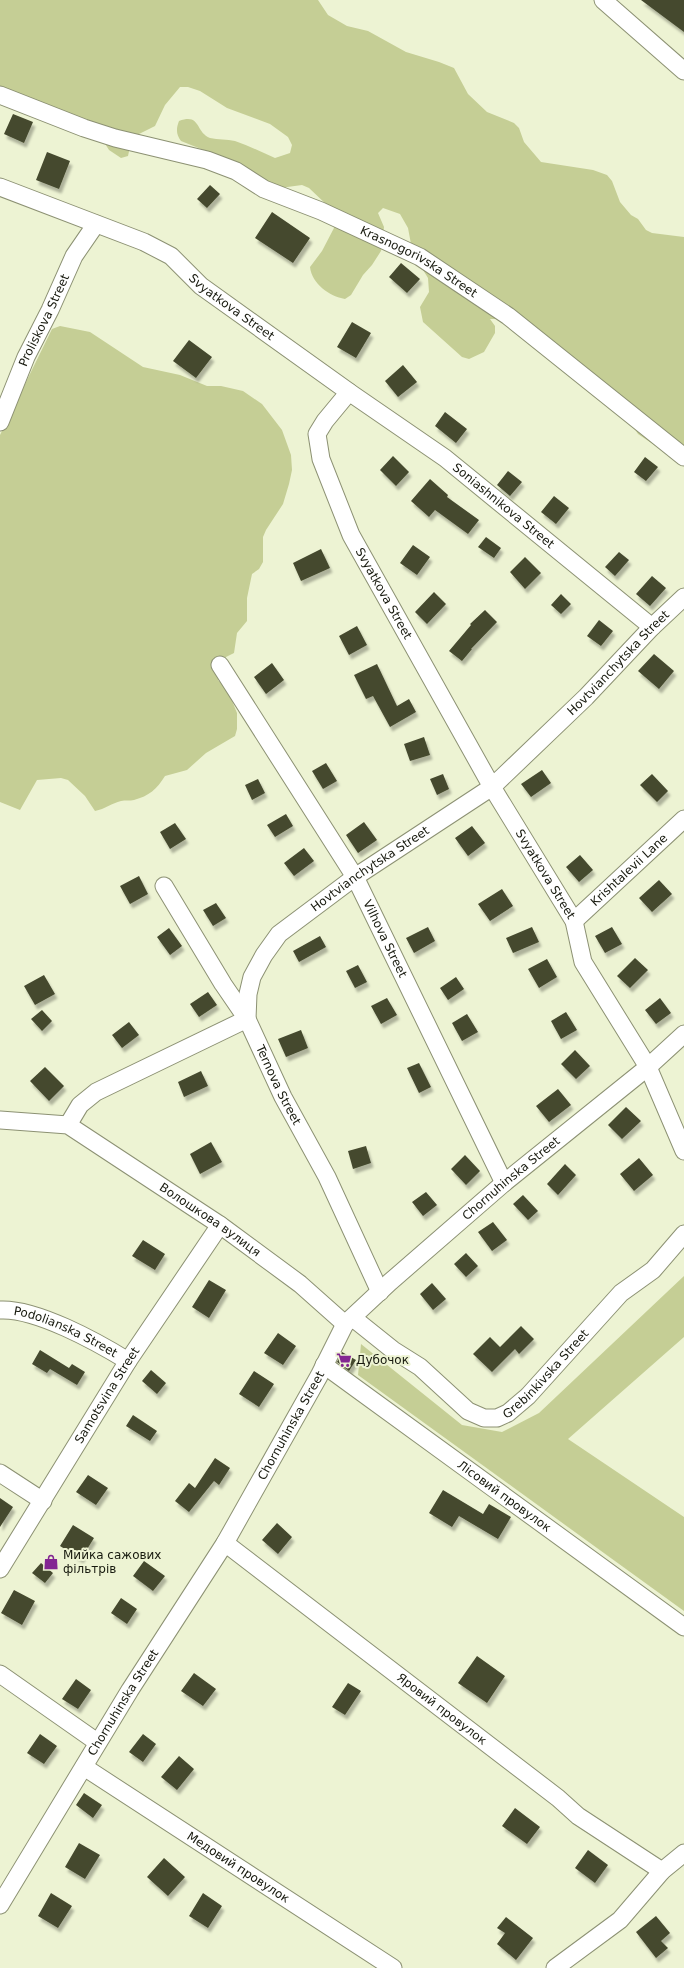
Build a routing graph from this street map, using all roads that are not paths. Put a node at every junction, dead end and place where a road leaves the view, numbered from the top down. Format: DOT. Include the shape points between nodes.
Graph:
graph roads {
  1 [pos="603,0"];
  2 [pos="684,70"];
  3 [pos="0,95"];
  4 [pos="0,188"];
  5 [pos="96,224"];
  6 [pos="349,392"];
  7 [pos="0,422"];
  8 [pos="684,457"];
  9 [pos="684,597"];
  10 [pos="652,627"];
  11 [pos="220,665"];
  12 [pos="492,787"];
  13 [pos="684,819"];
  14 [pos="355,877"];
  15 [pos="164,886"];
  16 [pos="574,921"];
  17 [pos="247,1019"];
  18 [pos="684,1034"];
  19 [pos="648,1067"];
  20 [pos="0,1120"];
  21 [pos="68,1125"];
  22 [pos="684,1150"];
  23 [pos="504,1183"];
  24 [pos="220,1226"];
  25 [pos="684,1234"];
  26 [pos="380,1292"];
  27 [pos="0,1310"];
  28 [pos="349,1321"];
  29 [pos="128,1361"];
  30 [pos="324,1366"];
  31 [pos="0,1473"];
  32 [pos="43,1501"];
  33 [pos="225,1543"];
  34 [pos="0,1569"];
  35 [pos="684,1627"];
  36 [pos="0,1674"];
  37 [pos="98,1742"];
  38 [pos="84,1767"];
  39 [pos="684,1853"];
  40 [pos="662,1871"];
  41 [pos="0,1905"];
  42 [pos="393,1968"];
  43 [pos="555,1968"];
  1 -- 2 [label="street"];
  3 -- 8 [label="street, Krasnogorivska Street" via="115,138 208,160 236,171 264,189 321,211 420,257 508,316"];
  4 -- 5 [label="street, Svyatkova Street"];
  5 -- 6 [label="street, Svyatkova Street" via="144,242 171,256 201,286"];
  5 -- 7 [label="street, Proliskova Street" via="74,256 26,356"];
  6 -- 10 [label="street, Soniashnikova Street" via="445,458"];
  6 -- 12 [label="street, Svyatkova Street" via="325,421 318,434 320,460 351,535"];
  9 -- 10 [label="street, Hovtvianchytska Street"];
  10 -- 12 [label="street, Hovtvianchytska Street" via="586,697"];
  11 -- 14 [label="street, Vilhova Street"];
  12 -- 14 [label="street, Hovtvianchytska Street"];
  12 -- 16 [label="street, Svyatkova Street"];
  13 -- 16 [label="street, Krishtalevii Lane"];
  14 -- 17 [label="street, Hovtvianchytska Street" via="279,934 252,977"];
  14 -- 23 [label="street, Vilhova Street"];
  15 -- 17 [label="street, Ternova Street"];
  16 -- 19 [label="street, Svyatkova Street" via="583,962"];
  17 -- 21 [label="street" via="96,1092 80,1105"];
  17 -- 26 [label="street, Ternova Street" via="283,1097 327,1177"];
  18 -- 19 [label="street, Chornuhinska Street"];
  19 -- 22 [label="street, Svyatkova Street"];
  19 -- 23 [label="street, Chornuhinska Street"];
  20 -- 21 [label="street"];
  21 -- 24 [label="street, Волошкова вулиця"];
  23 -- 26 [label="street, Chornuhinska Street"];
  24 -- 28 [label="street, Волошкова вулиця"];
  24 -- 29 [label="street, Samotsvina Street"];
  25 -- 28 [label="street, Grebinkivska Street" via="653,1270 621,1293 528,1396 508,1414 497,1418 484,1418 468,1412 420,1367"];
  26 -- 28 [label="street, Chornuhinska Street"];
  27 -- 29 [label="street, Podolianska Street" via="30,1314 92,1339"];
  28 -- 30 [label="street, Chornuhinska Street"];
  29 -- 32 [label="street, Samotsvina Street"];
  30 -- 33 [label="street, Chornuhinska Street"];
  30 -- 35 [label="street, Лісовий провулок"];
  31 -- 32 [label="street"];
  32 -- 34 [label="street, Samotsvina Street"];
  33 -- 37 [label="street, Chornuhinska Street"];
  33 -- 40 [label="street, Яровий провулок" via="558,1798 578,1816"];
  36 -- 37 [label="street"];
  37 -- 38 [label="street, Chornuhinska Street"];
  38 -- 41 [label="street, Chornuhinska Street"];
  38 -- 42 [label="street, Медовий провулок"];
  39 -- 40 [label="street"];
  40 -- 43 [label="street" via="620,1920"];
}
